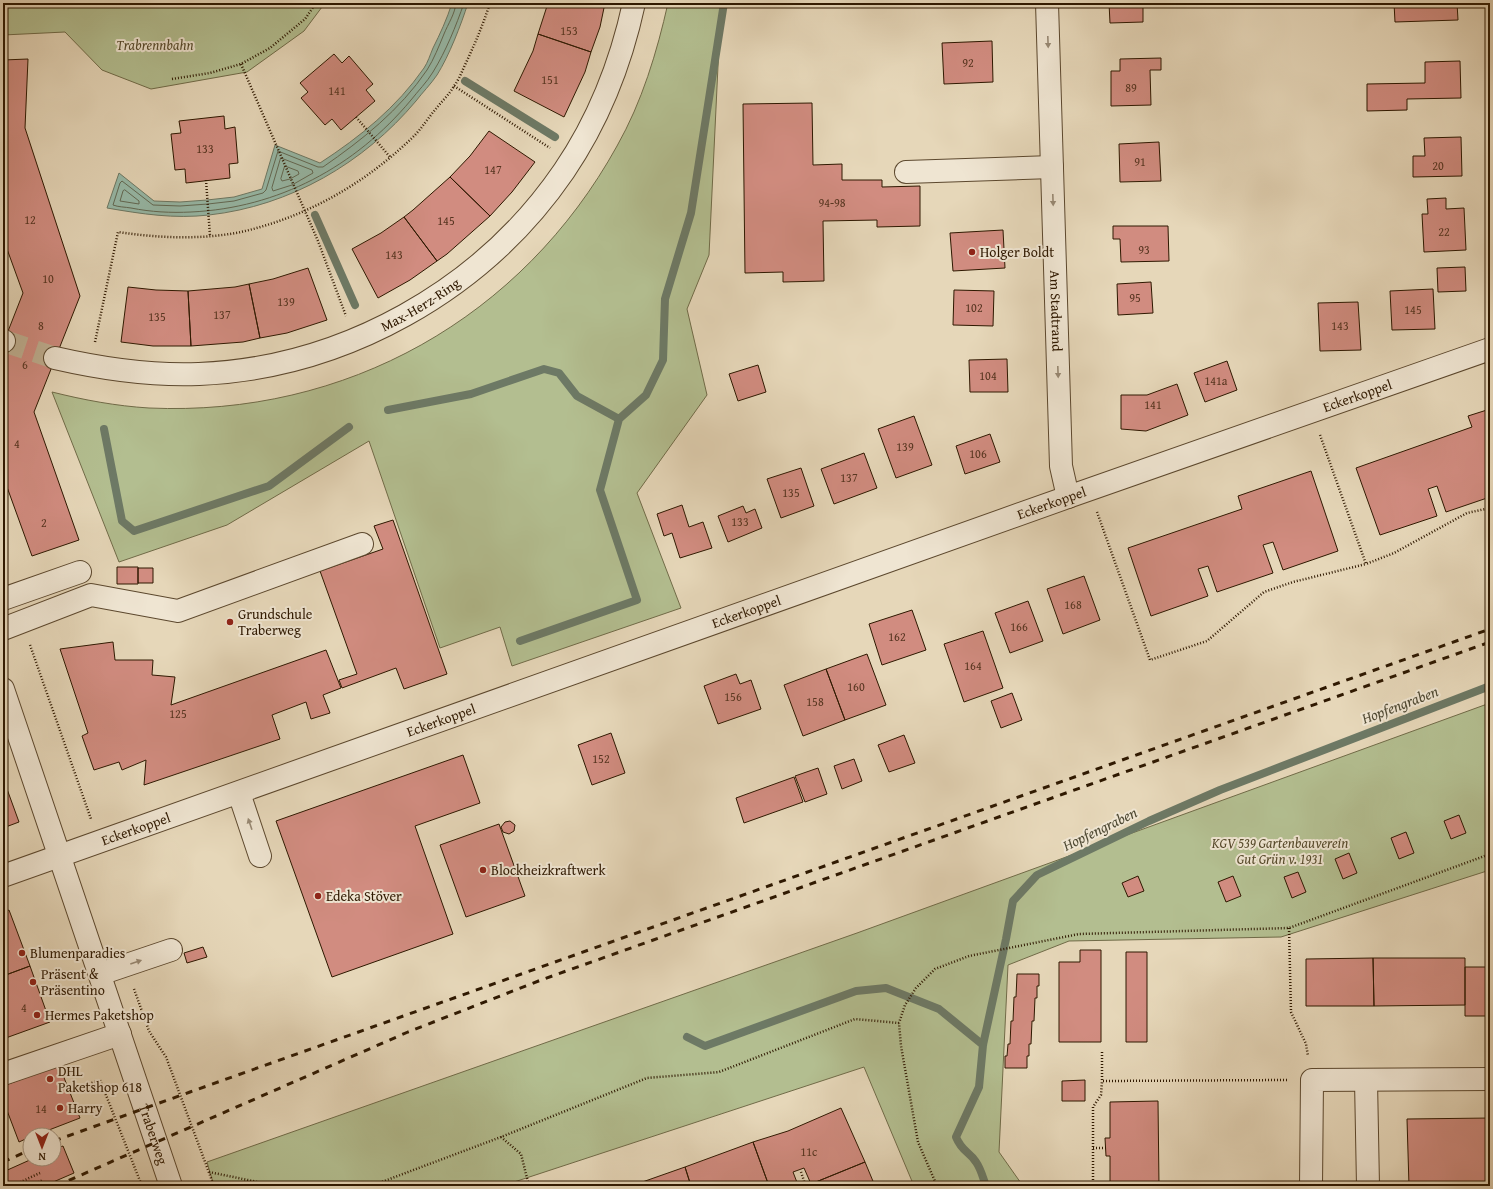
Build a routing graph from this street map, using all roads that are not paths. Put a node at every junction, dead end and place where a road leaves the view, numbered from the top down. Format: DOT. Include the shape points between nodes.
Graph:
graph roads {
  1 [pos="634,3"];
  2 [pos="1047,3"];
  3 [pos="1052,167"];
  4 [pos="906,172"];
  5 [pos="1490,350"];
  6 [pos="55,358"];
  7 [pos="1068,497"];
  8 [pos="362,544"];
  9 [pos="80,572"];
  10 [pos="3,599"];
  11 [pos="13,625"];
  12 [pos="3,689"];
  13 [pos="239,793"];
  14 [pos="60,856"];
  15 [pos="260,856"];
  16 [pos="3,876"];
  17 [pos="171,950"];
  18 [pos="100,974"];
  19 [pos="120,1034"];
  20 [pos="3,1074"];
  21 [pos="1490,1079"];
  22 [pos="1366,1080"];
  23 [pos="172,1186"];
  24 [pos="1311,1186"];
  25 [pos="1368,1186"];
  1 -- 6 [label="street, Max-Herz-Ring" via="611,82 589,128 564,171 534,210 501,245 425,304 383,327 340,346 294,360 247,369 199,374 151,374 89,366"];
  2 -- 3 [label="street, Am Stadtrand, one-way"];
  3 -- 4 [label="street"];
  3 -- 7 [label="street, Am Stadtrand, one-way" via="1061,466"];
  5 -- 7 [label="street, Eckerkoppel"];
  7 -- 13 [label="street, Eckerkoppel"];
  8 -- 11 [label="street" via="178,611 91,595"];
  9 -- 10 [label="street"];
  12 -- 14 [label="street, Traberweg"];
  13 -- 14 [label="street, Eckerkoppel"];
  15 -- 13 [label="street, one-way"];
  14 -- 16 [label="street, Eckerkoppel"];
  14 -- 18 [label="street, Traberweg"];
  18 -- 17 [label="street, one-way"];
  18 -- 19 [label="street, Traberweg"];
  19 -- 20 [label="street"];
  19 -- 23 [label="street, Traberweg"];
  21 -- 22 [label="street"];
  22 -- 24 [label="street" via="1312,1080"];
  22 -- 25 [label="street"];
}
